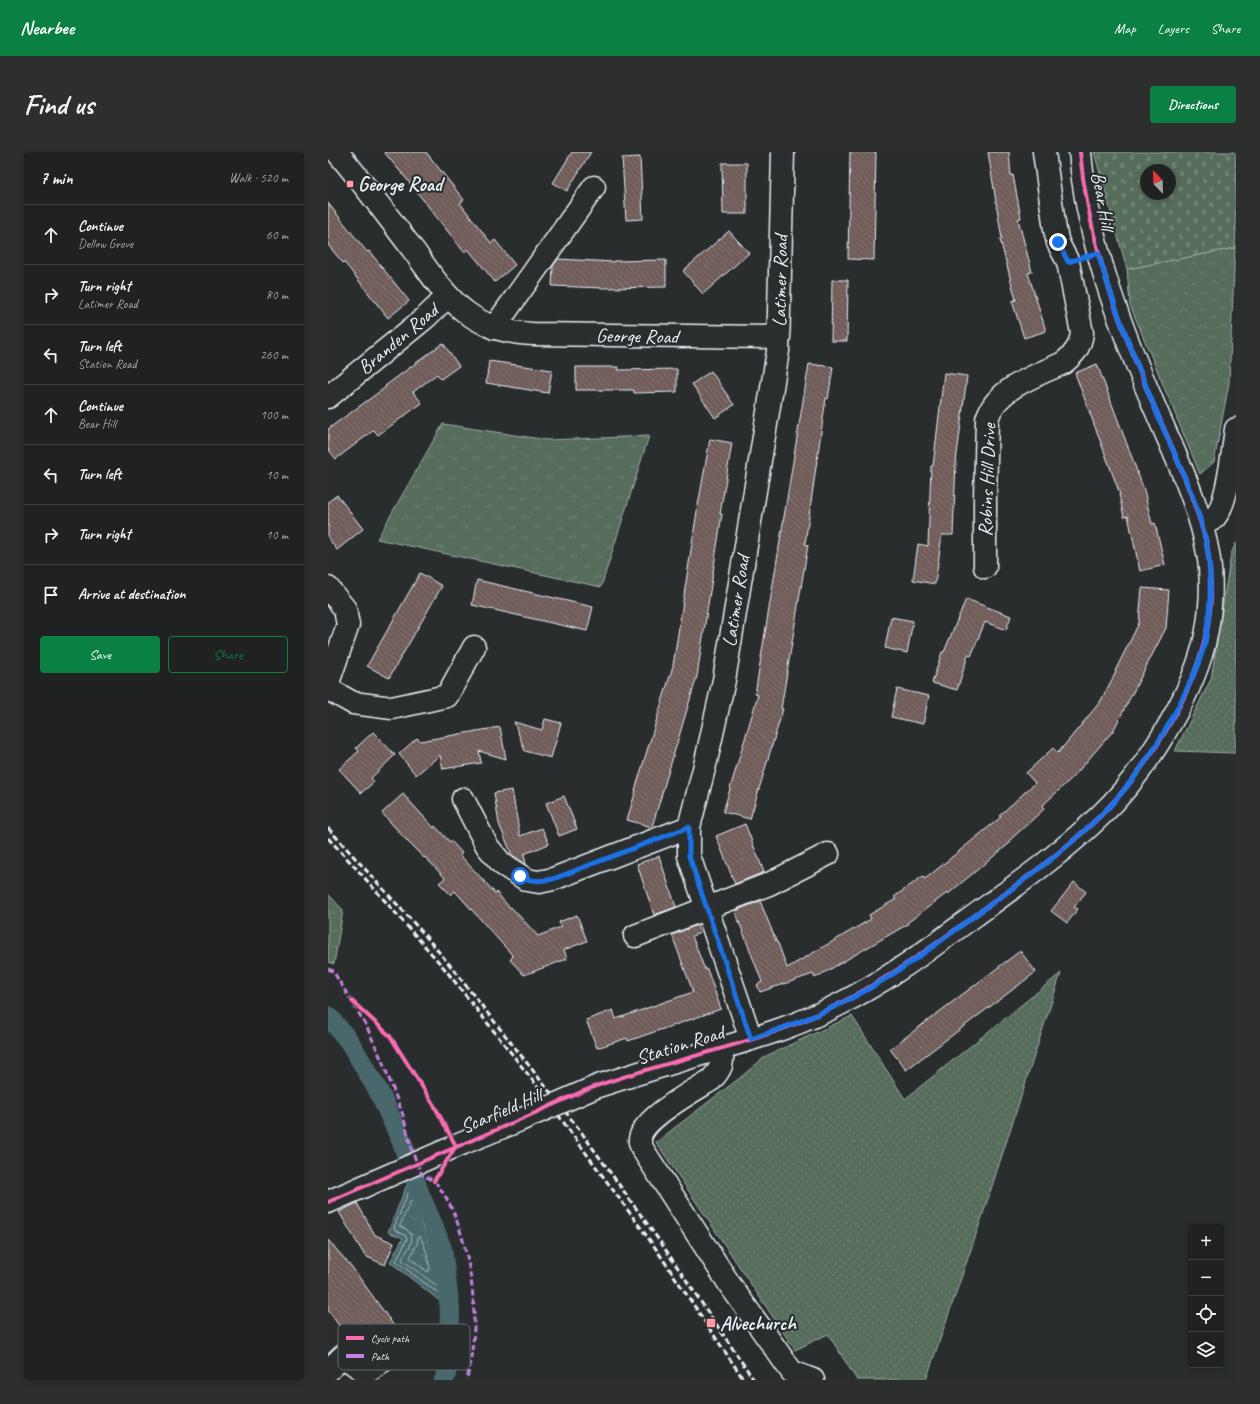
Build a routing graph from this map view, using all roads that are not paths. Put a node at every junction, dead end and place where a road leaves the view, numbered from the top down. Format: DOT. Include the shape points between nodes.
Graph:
graph roads {
  1 [pos="783,152"];
  2 [pos="1044,152"];
  3 [pos="1080,152"];
  4 [pos="348,156"];
  5 [pos="594,186"];
  6 [pos="1098,253"];
  7 [pos="1068,262"];
  8 [pos="448,296"];
  9 [pos="494,328"];
  10 [pos="779,338"];
  11 [pos="328,397"];
  12 [pos="1236,429"];
  13 [pos="1202,524"];
  14 [pos="985,567"];
  15 [pos="328,588"];
  16 [pos="474,647"];
  17 [pos="328,683"];
  18 [pos="328,689"];
  19 [pos="463,799"];
  20 [pos="689,827"];
  21 [pos="828,854"];
  22 [pos="707,909"];
  23 [pos="635,936"];
  24 [pos="751,1039"];
  25 [pos="722,1048"];
  26 [pos="598,1086"];
  27 [pos="328,1202"];
  28 [pos="338,1361"];
  29 [pos="362,1370"];
  30 [pos="370,1370"];
  31 [pos="328,1371"];
  32 [pos="813,1380"];
  1 -- 10 [label="street, Latimer Road"];
  2 -- 7 [label="street, Robins Hill Drive" via="1055,230"];
  3 -- 6 [label="street, Bear Hill" via="1086,198"];
  4 -- 8 [label="street, George Road"];
  5 -- 9 [label="street"];
  6 -- 7 [label="street"];
  6 -- 13 [label="street, Bear Hill" via="1127,339"];
  7 -- 14 [label="street, Robins Hill Drive" via="1082,332 1077,351 1063,363 1009,390 997,400 987,419"];
  8 -- 9 [label="street, George Road" via="467,313"];
  8 -- 11 [label="street, Branden Road" via="425,318"];
  9 -- 10 [label="street, George Road" via="533,334"];
  10 -- 20 [label="street, Latimer Road" via="724,680"];
  12 -- 13 [label="street" via="1222,505 1213,519"];
  13 -- 24 [label="street, Station Road" via="1209,558 1210,607 1204,645 1192,680 1162,738 1103,814 1047,862 888,977 837,1006"];
  15 -- 17 [label="street" via="345,609 348,625"];
  16 -- 18 [label="street" via="447,696 392,708 353,703"];
  19 -- 20 [label="street" via="486,846 502,864 527,880 539,882 553,879"];
  20 -- 22 [label="street, Latimer Road" via="689,856"];
  21 -- 22 [label="street" via="769,884"];
  22 -- 23 [label="street"];
  22 -- 24 [label="street, Latimer Road"];
  24 -- 25 [label="street, Station Road"];
  25 -- 26 [label="street, Station Road"];
  25 -- 32 [label="street" via="722,1066 715,1076 666,1108 644,1128 640,1141 643,1150 730,1285 792,1372"];
  26 -- 27 [label="street, Scarfield Hill, bridge"];
  28 -- 31 [label="street"];
  29 -- 30 [label="street" via="366,1373"];
}
